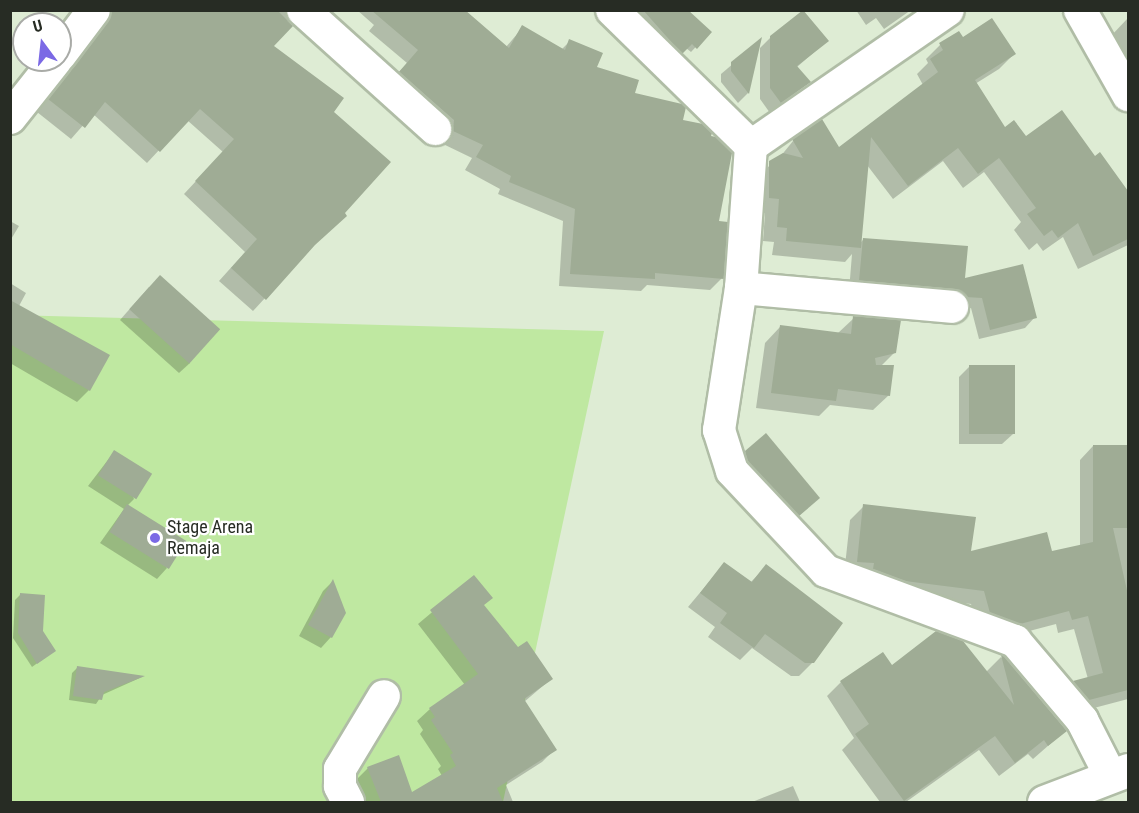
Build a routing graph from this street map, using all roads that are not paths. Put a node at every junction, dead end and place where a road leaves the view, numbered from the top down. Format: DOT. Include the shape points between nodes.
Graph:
graph roads {
  1 [pos="94,10"];
  2 [pos="303,10"];
  3 [pos="612,10"];
  4 [pos="948,10"];
  5 [pos="1080,10"];
  6 [pos="72,39"];
  7 [pos="46,72"];
  8 [pos="1128,95"];
  9 [pos="10,118"];
  10 [pos="435,129"];
  11 [pos="751,146"];
  12 [pos="741,288"];
  13 [pos="952,307"];
  14 [pos="384,696"];
  15 [pos="1119,772"];
  16 [pos="348,802"];
  17 [pos="1044,802"];
  1 -- 6 [label="street"];
  2 -- 10 [label="street"];
  3 -- 11 [label="street"];
  4 -- 11 [label="street"];
  5 -- 8 [label="street"];
  7 -- 9 [label="street"];
  11 -- 12 [label="street"];
  12 -- 13 [label="street"];
  12 -- 15 [label="street" via="719,430 732,471 826,571 1015,641 1082,720"];
  14 -- 16 [label="street" via="340,769 340,786"];
  15 -- 17 [label="main road"];
}
